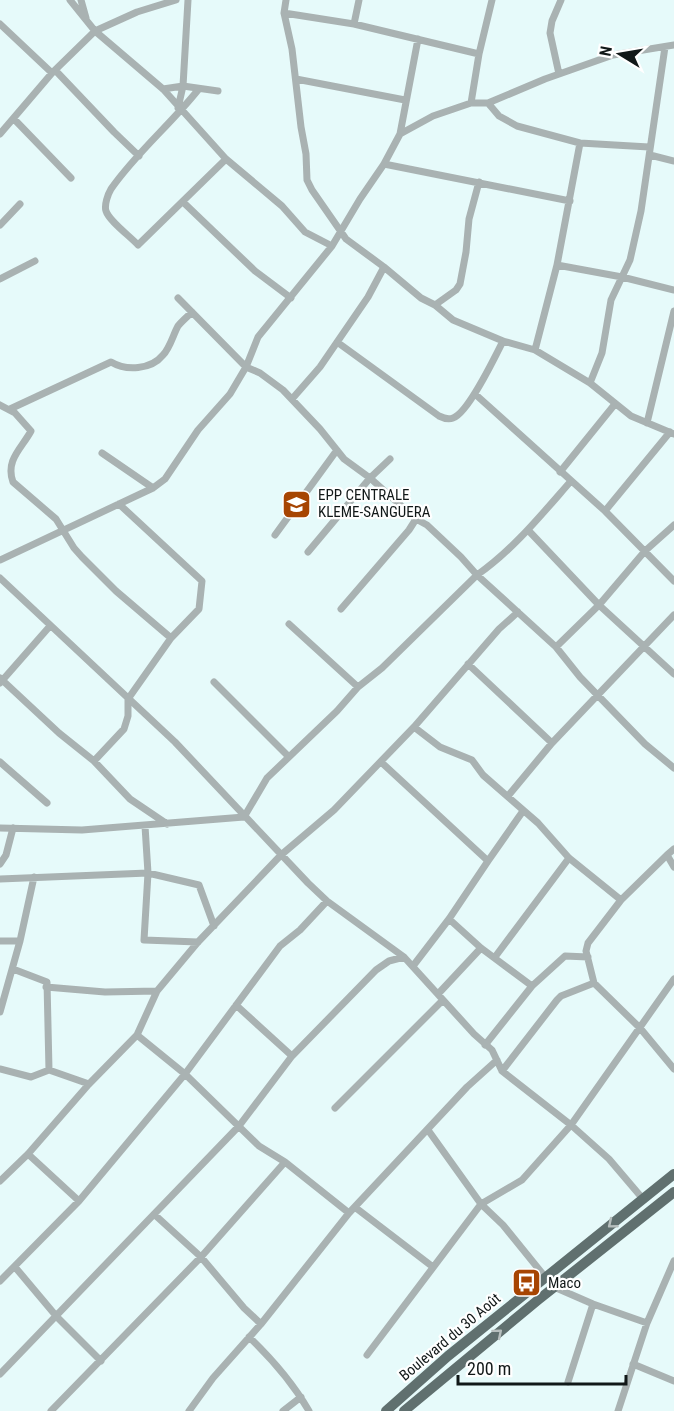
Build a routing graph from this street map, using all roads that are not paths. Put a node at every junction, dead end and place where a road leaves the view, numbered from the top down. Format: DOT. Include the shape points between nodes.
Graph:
graph roads {
  1 [pos="70,0"];
  2 [pos="81,0"];
  3 [pos="176,0"];
  4 [pos="188,0"];
  5 [pos="286,0"];
  6 [pos="359,0"];
  7 [pos="492,0"];
  8 [pos="561,0"];
  9 [pos="284,13"];
  10 [pos="87,20"];
  11 [pos="0,24"];
  12 [pos="354,24"];
  13 [pos="95,31"];
  14 [pos="418,39"];
  15 [pos="674,45"];
  16 [pos="665,47"];
  17 [pos="479,54"];
  18 [pos="54,72"];
  19 [pos="558,74"];
  20 [pos="296,79"];
  21 [pos="183,87"];
  22 [pos="163,90"];
  23 [pos="198,90"];
  24 [pos="218,91"];
  25 [pos="405,100"];
  26 [pos="471,103"];
  27 [pos="488,103"];
  28 [pos="180,110"];
  29 [pos="14,119"];
  30 [pos="0,134"];
  31 [pos="400,134"];
  32 [pos="580,143"];
  33 [pos="650,151"];
  34 [pos="139,156"];
  35 [pos="226,159"];
  36 [pos="674,161"];
  37 [pos="384,164"];
  38 [pos="71,178"];
  39 [pos="479,182"];
  40 [pos="570,201"];
  41 [pos="183,202"];
  42 [pos="20,204"];
  43 [pos="0,225"];
  44 [pos="341,230"];
  45 [pos="332,246"];
  46 [pos="35,261"];
  47 [pos="557,265"];
  48 [pos="384,267"];
  49 [pos="622,277"];
  50 [pos="0,279"];
  51 [pos="674,290"];
  52 [pos="177,298"];
  53 [pos="291,298"];
  54 [pos="435,305"];
  55 [pos="674,311"];
  56 [pos="192,312"];
  57 [pos="503,341"];
  58 [pos="337,342"];
  59 [pos="535,350"];
  60 [pos="246,367"];
  61 [pos="590,383"];
  62 [pos="475,394"];
  63 [pos="292,399"];
  64 [pos="615,404"];
  65 [pos="0,405"];
  66 [pos="10,409"];
  67 [pos="647,423"];
  68 [pos="672,433"];
  69 [pos="337,450"];
  70 [pos="102,453"];
  71 [pos="390,459"];
  72 [pos="560,472"];
  73 [pos="370,478"];
  74 [pos="571,481"];
  75 [pos="153,488"];
  76 [pos="119,504"];
  77 [pos="605,512"];
  78 [pos="416,519"];
  79 [pos="674,525"];
  80 [pos="528,530"];
  81 [pos="63,531"];
  82 [pos="275,536"];
  83 [pos="645,551"];
  84 [pos="308,552"];
  85 [pos="0,560"];
  86 [pos="477,575"];
  87 [pos="0,578"];
  88 [pos="674,581"];
  89 [pos="599,605"];
  90 [pos="341,609"];
  91 [pos="518,612"];
  92 [pos="674,615"];
  93 [pos="289,624"];
  94 [pos="50,626"];
  95 [pos="171,638"];
  96 [pos="644,646"];
  97 [pos="556,647"];
  98 [pos="468,664"];
  99 [pos="674,674"];
  100 [pos="1,680"];
  101 [pos="214,682"];
  102 [pos="358,687"];
  103 [pos="599,695"];
  104 [pos="128,699"];
  105 [pos="414,727"];
  106 [pos="552,743"];
  107 [pos="288,756"];
  108 [pos="94,761"];
  109 [pos="0,762"];
  110 [pos="381,762"];
  111 [pos="674,768"];
  112 [pos="508,796"];
  113 [pos="47,803"];
  114 [pos="523,811"];
  115 [pos="244,817"];
  116 [pos="167,824"];
  117 [pos="145,826"];
  118 [pos="0,828"];
  119 [pos="13,828"];
  120 [pos="674,849"];
  121 [pos="281,855"];
  122 [pos="667,855"];
  123 [pos="569,858"];
  124 [pos="488,861"];
  125 [pos="0,864"];
  126 [pos="674,867"];
  127 [pos="148,873"];
  128 [pos="34,877"];
  129 [pos="0,879"];
  130 [pos="621,900"];
  131 [pos="327,901"];
  132 [pos="449,919"];
  133 [pos="214,926"];
  134 [pos="20,940"];
  135 [pos="0,941"];
  136 [pos="198,942"];
  137 [pos="481,948"];
  138 [pos="404,957"];
  139 [pos="495,957"];
  140 [pos="588,957"];
  141 [pos="412,966"];
  142 [pos="13,969"];
  143 [pos="674,979"];
  144 [pos="594,983"];
  145 [pos="532,986"];
  146 [pos="46,987"];
  147 [pos="157,991"];
  148 [pos="440,997"];
  149 [pos="236,1005"];
  150 [pos="0,1012"];
  151 [pos="640,1028"];
  152 [pos="137,1035"];
  153 [pos="485,1045"];
  154 [pos="292,1056"];
  155 [pos="497,1060"];
  156 [pos="0,1069"];
  157 [pos="674,1069"];
  158 [pos="49,1070"];
  159 [pos="502,1071"];
  160 [pos="185,1074"];
  161 [pos="89,1084"];
  162 [pos="335,1108"];
  163 [pos="571,1125"];
  164 [pos="239,1126"];
  165 [pos="428,1130"];
  166 [pos="28,1154"];
  167 [pos="285,1162"];
  168 [pos="674,1174"];
  169 [pos="0,1181"];
  170 [pos="674,1192"];
  171 [pos="643,1199"];
  172 [pos="79,1201"];
  173 [pos="481,1204"];
  174 [pos="356,1208"];
  175 [pos="350,1213"];
  176 [pos="155,1215"];
  177 [pos="201,1257"];
  178 [pos="674,1261"];
  179 [pos="15,1267"];
  180 [pos="433,1267"];
  181 [pos="546,1278"];
  182 [pos="0,1281"];
  183 [pos="554,1287"];
  184 [pos="593,1304"];
  185 [pos="57,1317"];
  186 [pos="647,1323"];
  187 [pos="261,1324"];
  188 [pos="249,1337"];
  189 [pos="367,1355"];
  190 [pos="101,1361"];
  191 [pos="633,1364"];
  192 [pos="0,1374"];
  193 [pos="674,1381"];
  194 [pos="568,1382"];
  195 [pos="301,1397"];
  196 [pos="51,1411"];
  197 [pos="189,1411"];
  198 [pos="283,1411"];
  199 [pos="309,1411"];
  200 [pos="386,1411"];
  201 [pos="404,1411"];
  202 [pos="618,1411"];
  1 -- 10 [label="street"];
  2 -- 10 [label="street"];
  3 -- 13 [label="street"];
  4 -- 21 [label="street"];
  5 -- 9 [label="street"];
  6 -- 12 [label="street"];
  7 -- 17 [label="street"];
  8 -- 19 [label="street" via="550,33"];
  9 -- 12 [label="street"];
  9 -- 20 [label="street"];
  10 -- 13 [label="street"];
  11 -- 18 [label="street"];
  12 -- 14 [label="street"];
  13 -- 18 [label="street"];
  13 -- 22 [label="street"];
  14 -- 17 [label="street"];
  14 -- 25 [label="street"];
  15 -- 16 [label="street"];
  16 -- 19 [label="street" via="613,55"];
  16 -- 33 [label="street"];
  17 -- 26 [label="street"];
  18 -- 29 [label="street"];
  18 -- 34 [label="street"];
  19 -- 27 [label="street"];
  20 -- 25 [label="street"];
  20 -- 44 [label="street" via="307,180"];
  21 -- 22 [label="street"];
  21 -- 23 [label="street"];
  21 -- 28 [label="street"];
  22 -- 28 [label="street"];
  23 -- 24 [label="street"];
  23 -- 28 [label="street"];
  25 -- 31 [label="street"];
  26 -- 27 [label="street"];
  26 -- 31 [label="street" via="433,116"];
  27 -- 32 [label="street" via="499,116 517,126"];
  28 -- 34 [label="street"];
  28 -- 35 [label="street"];
  29 -- 30 [label="street"];
  29 -- 38 [label="street"];
  31 -- 37 [label="street"];
  32 -- 33 [label="street"];
  32 -- 40 [label="street"];
  33 -- 36 [label="street"];
  33 -- 49 [label="street" via="641,211"];
  34 -- 41 [label="street" via="110,191 105,208 108,215 138,245"];
  35 -- 41 [label="street"];
  35 -- 45 [label="street" via="282,206 305,232"];
  37 -- 39 [label="street"];
  37 -- 44 [label="street"];
  39 -- 40 [label="street"];
  39 -- 54 [label="street" via="469,219 462,276 456,290"];
  40 -- 47 [label="street"];
  41 -- 53 [label="street"];
  42 -- 43 [label="street"];
  44 -- 45 [label="street"];
  44 -- 48 [label="street" via="345,239"];
  45 -- 53 [label="street"];
  46 -- 50 [label="street"];
  47 -- 49 [label="street"];
  47 -- 59 [label="street"];
  48 -- 54 [label="street"];
  48 -- 58 [label="street"];
  49 -- 51 [label="street"];
  49 -- 61 [label="street" via="611,300 602,353"];
  52 -- 56 [label="street"];
  53 -- 60 [label="street" via="258,337"];
  54 -- 57 [label="street" via="453,320"];
  55 -- 67 [label="street"];
  56 -- 60 [label="street"];
  56 -- 66 [label="street" via="179,324 163,356 150,364 131,369 111,362"];
  57 -- 59 [label="street"];
  57 -- 62 [label="street"];
  58 -- 62 [label="street" via="439,417 456,417"];
  58 -- 63 [label="street"];
  59 -- 61 [label="street"];
  60 -- 63 [label="street" via="260,373"];
  60 -- 75 [label="street" via="165,479"];
  61 -- 64 [label="street"];
  62 -- 72 [label="street"];
  63 -- 69 [label="street"];
  64 -- 67 [label="street"];
  64 -- 72 [label="street"];
  65 -- 66 [label="street"];
  66 -- 81 [label="street" via="32,431 19,447 11,467 13,482 56,519"];
  67 -- 68 [label="street"];
  68 -- 77 [label="street"];
  69 -- 73 [label="street"];
  69 -- 82 [label="street"];
  70 -- 75 [label="street"];
  71 -- 73 [label="street"];
  72 -- 74 [label="street"];
  73 -- 78 [label="street"];
  73 -- 84 [label="street"];
  74 -- 77 [label="street"];
  74 -- 80 [label="street"];
  75 -- 76 [label="street"];
  76 -- 81 [label="street"];
  76 -- 95 [label="street" via="202,581 199,609"];
  77 -- 83 [label="street"];
  78 -- 86 [label="street" via="427,525"];
  78 -- 90 [label="street"];
  79 -- 83 [label="street"];
  80 -- 86 [label="street"];
  80 -- 89 [label="street"];
  81 -- 85 [label="street"];
  81 -- 95 [label="street" via="116,591"];
  83 -- 88 [label="street"];
  83 -- 89 [label="street"];
  86 -- 91 [label="street"];
  86 -- 102 [label="street"];
  87 -- 94 [label="street"];
  89 -- 96 [label="street"];
  89 -- 97 [label="street"];
  91 -- 97 [label="street"];
  91 -- 98 [label="street"];
  92 -- 96 [label="street"];
  93 -- 102 [label="street"];
  94 -- 100 [label="street"];
  94 -- 104 [label="street"];
  95 -- 104 [label="street"];
  96 -- 99 [label="street"];
  96 -- 103 [label="street"];
  97 -- 103 [label="street"];
  98 -- 105 [label="street"];
  98 -- 106 [label="street"];
  100 -- 108 [label="street"];
  101 -- 107 [label="street"];
  102 -- 107 [label="street"];
  103 -- 106 [label="street"];
  103 -- 111 [label="street" via="645,744"];
  104 -- 108 [label="street" via="124,729"];
  104 -- 115 [label="street" via="175,742"];
  105 -- 110 [label="street"];
  105 -- 112 [label="street" via="440,747 472,760"];
  106 -- 112 [label="street"];
  107 -- 115 [label="street" via="262,785"];
  108 -- 116 [label="street" via="130,799"];
  109 -- 113 [label="street"];
  110 -- 121 [label="street" via="334,810"];
  110 -- 124 [label="street"];
  112 -- 114 [label="street"];
  114 -- 123 [label="street"];
  114 -- 124 [label="street"];
  115 -- 116 [label="street"];
  115 -- 121 [label="street"];
  116 -- 117 [label="street"];
  117 -- 119 [label="street" via="82,830"];
  117 -- 127 [label="street"];
  118 -- 119 [label="street"];
  119 -- 125 [label="street"];
  120 -- 122 [label="street"];
  121 -- 131 [label="street"];
  121 -- 133 [label="street"];
  122 -- 126 [label="street"];
  122 -- 130 [label="street"];
  123 -- 130 [label="street"];
  123 -- 139 [label="street"];
  124 -- 132 [label="street"];
  127 -- 128 [label="street"];
  127 -- 133 [label="street" via="199,885"];
  127 -- 136 [label="street" via="144,940"];
  128 -- 129 [label="street"];
  128 -- 134 [label="street"];
  130 -- 140 [label="street" via="588,943"];
  131 -- 138 [label="street"];
  131 -- 149 [label="street" via="280,946"];
  132 -- 137 [label="street"];
  132 -- 141 [label="street"];
  133 -- 136 [label="street"];
  134 -- 135 [label="street"];
  134 -- 142 [label="street"];
  136 -- 147 [label="street"];
  137 -- 139 [label="street"];
  137 -- 148 [label="street"];
  138 -- 141 [label="street"];
  138 -- 154 [label="street" via="376,970"];
  139 -- 145 [label="street"];
  140 -- 144 [label="street"];
  140 -- 145 [label="street" via="565,956"];
  141 -- 148 [label="street"];
  142 -- 146 [label="street" via="46,982"];
  142 -- 150 [label="street"];
  143 -- 151 [label="street"];
  144 -- 151 [label="street"];
  144 -- 159 [label="street" via="561,996"];
  145 -- 153 [label="street"];
  146 -- 147 [label="street" via="105,993"];
  146 -- 158 [label="street"];
  147 -- 152 [label="street"];
  148 -- 153 [label="street"];
  148 -- 162 [label="street"];
  149 -- 154 [label="street"];
  149 -- 160 [label="street"];
  151 -- 157 [label="street"];
  151 -- 163 [label="street"];
  152 -- 160 [label="street"];
  152 -- 161 [label="street"];
  153 -- 155 [label="street"];
  154 -- 164 [label="street"];
  155 -- 159 [label="street"];
  155 -- 165 [label="street"];
  156 -- 158 [label="street" via="31,1077"];
  158 -- 161 [label="street"];
  159 -- 163 [label="street"];
  160 -- 164 [label="street"];
  160 -- 172 [label="street"];
  161 -- 166 [label="street"];
  163 -- 171 [label="street" via="609,1159"];
  163 -- 173 [label="street" via="522,1180"];
  164 -- 167 [label="street" via="259,1146"];
  164 -- 176 [label="street"];
  165 -- 173 [label="street"];
  165 -- 174 [label="street"];
  166 -- 169 [label="street"];
  166 -- 172 [label="street"];
  167 -- 175 [label="street"];
  167 -- 177 [label="street"];
  168 -- 171 [label="highway, Boulevard du 30 Août"];
  170 -- 183 [label="highway, Boulevard du 30 Août"];
  171 -- 181 [label="highway, Boulevard du 30 Août, one-way"];
  172 -- 179 [label="street"];
  173 -- 180 [label="street"];
  173 -- 181 [label="street"];
  174 -- 175 [label="street"];
  174 -- 180 [label="street"];
  175 -- 187 [label="street"];
  176 -- 177 [label="street"];
  176 -- 185 [label="street"];
  177 -- 187 [label="street"];
  177 -- 190 [label="street"];
  178 -- 186 [label="street"];
  179 -- 182 [label="street"];
  179 -- 185 [label="street"];
  180 -- 189 [label="street"];
  181 -- 200 [label="highway, Boulevard du 30 Août"];
  183 -- 184 [label="street"];
  201 -- 183 [label="highway, Boulevard du 30 Août, one-way"];
  184 -- 186 [label="street"];
  184 -- 194 [label="street"];
  185 -- 190 [label="street"];
  185 -- 192 [label="street"];
  186 -- 191 [label="street"];
  187 -- 188 [label="street"];
  188 -- 195 [label="street"];
  188 -- 197 [label="street"];
  190 -- 196 [label="street"];
  191 -- 193 [label="street"];
  191 -- 202 [label="street"];
  195 -- 198 [label="street"];
  195 -- 199 [label="street"];
}
